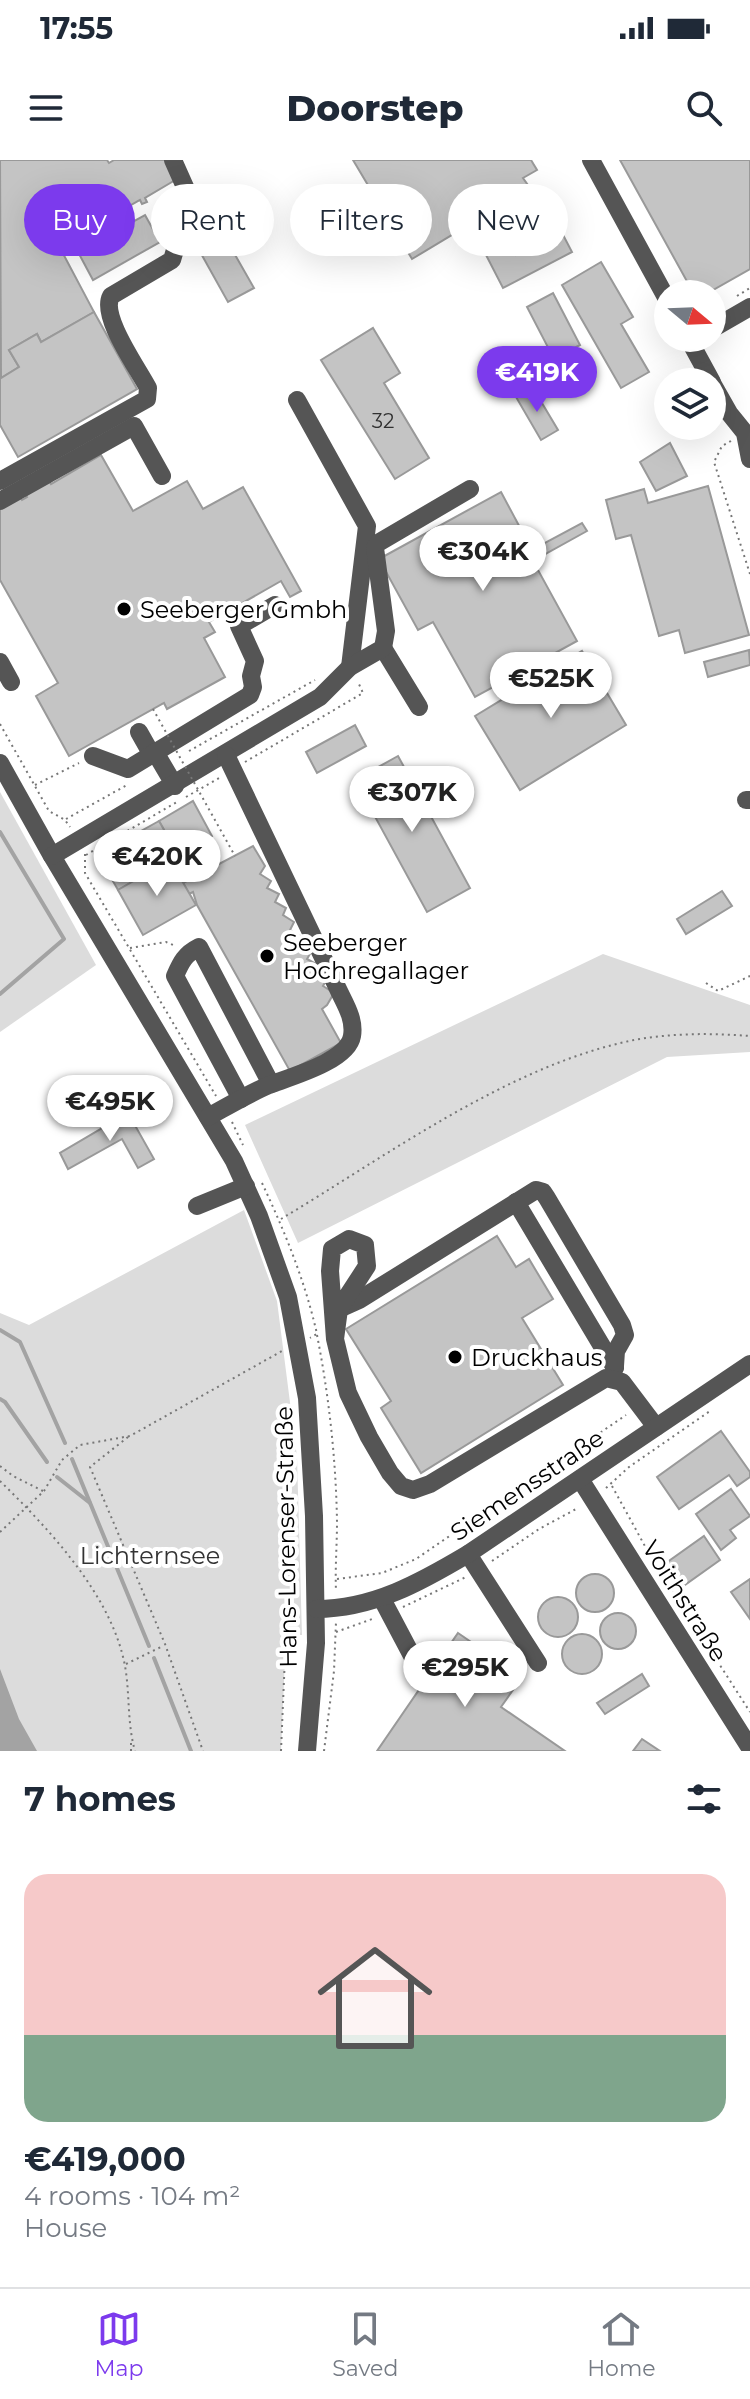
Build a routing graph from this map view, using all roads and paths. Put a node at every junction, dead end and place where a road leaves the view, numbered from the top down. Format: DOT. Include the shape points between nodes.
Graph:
graph roads {
  1 [pos="173,160"];
  2 [pos="591,160"];
  3 [pos="657,280"];
  4 [pos="750,307"];
  5 [pos="726,321"];
  6 [pos="297,400"];
  7 [pos="726,408"];
  8 [pos="722,446"];
  9 [pos="749,457"];
  10 [pos="162,476"];
  11 [pos="0,481"];
  12 [pos="470,489"];
  13 [pos="0,501"];
  14 [pos="750,574"];
  15 [pos="275,605"];
  16 [pos="383,648"];
  17 [pos="0,662"];
  18 [pos="350,667"];
  19 [pos="11,682"];
  20 [pos="419,707"];
  21 [pos="153,709"];
  22 [pos="0,724"];
  23 [pos="139,732"];
  24 [pos="154,754"];
  25 [pos="226,755"];
  26 [pos="93,756"];
  27 [pos="0,763"];
  28 [pos="34,785"];
  29 [pos="175,786"];
  30 [pos="78,842"];
  31 [pos="52,856"];
  32 [pos="235,856"];
  33 [pos="130,948"];
  34 [pos="189,952"];
  35 [pos="750,976"];
  36 [pos="706,983"];
  37 [pos="750,1036"];
  38 [pos="271,1084"];
  39 [pos="241,1099"];
  40 [pos="216,1113"];
  41 [pos="246,1151"];
  42 [pos="253,1182"];
  43 [pos="516,1202"];
  44 [pos="197,1206"];
  45 [pos="591,1272"];
  46 [pos="559,1290"];
  47 [pos="339,1309"];
  48 [pos="317,1334"];
  49 [pos="335,1339"];
  50 [pos="298,1345"];
  51 [pos="750,1365"];
  52 [pos="618,1374"];
  53 [pos="640,1406"];
  54 [pos="714,1408"];
  55 [pos="656,1427"];
  56 [pos="130,1436"];
  57 [pos="0,1466"];
  58 [pos="580,1479"];
  59 [pos="0,1481"];
  60 [pos="611,1485"];
  61 [pos="44,1491"];
  62 [pos="592,1498"];
  63 [pos="27,1508"];
  64 [pos="0,1532"];
  65 [pos="468,1554"];
  66 [pos="335,1579"];
  67 [pos="382,1599"];
  68 [pos="316,1609"];
  69 [pos="336,1609"];
  70 [pos="316,1643"];
  71 [pos="165,1644"];
  72 [pos="538,1663"];
  73 [pos="125,1665"];
  74 [pos="419,1669"];
  75 [pos="750,1712"];
  76 [pos="750,1748"];
  77 [pos="133,1751"];
  78 [pos="203,1751"];
  79 [pos="281,1751"];
  80 [pos="307,1751"];
  81 [pos="324,1751"];
  1 -- 11 [label="street" via="193,205 175,253 166,265 107,303 148,388 147,399"];
  2 -- 3 [label="street"];
  4 -- 5 [label="street"];
  6 -- 18 [label="street" via="367,526"];
  7 -- 9 [label="street" via="745,433"];
  8 -- 14 [label="path" via="714,462"];
  10 -- 13 [label="street" via="134,426"];
  12 -- 16 [label="street" via="375,548 386,631"];
  15 -- 24 [label="street" via="239,626 255,661 250,695"];
  16 -- 18 [label="street"];
  16 -- 20 [label="street"];
  17 -- 19 [label="street"];
  18 -- 25 [label="street" via="320,697"];
  21 -- 32 [label="path, bridge"];
  22 -- 28 [label="path"];
  23 -- 24 [label="street"];
  24 -- 26 [label="street" via="128,769"];
  24 -- 29 [label="street"];
  25 -- 29 [label="street"];
  25 -- 38 [label="street" via="352,1021 352,1039 344,1052"];
  26 -- 28 [label="path"];
  27 -- 31 [label="street, Hans-Lorenser-Straße"];
  28 -- 30 [label="path" via="49,811 65,820"];
  29 -- 30 [label="street"];
  30 -- 31 [label="street"];
  30 -- 33 [label="path" via="86,855 85,873"];
  31 -- 40 [label="street, Hans-Lorenser-Straße"];
  33 -- 34 [label="path" via="166,942"];
  33 -- 40 [label="path"];
  34 -- 38 [label="street" via="199,947"];
  34 -- 39 [label="street" via="175,976"];
  35 -- 36 [label="path" via="718,991"];
  37 -- 42 [label="path" via="632,1040 556,1063 396,1147 280,1220"];
  38 -- 39 [label="street"];
  39 -- 40 [label="street"];
  40 -- 41 [label="path"];
  40 -- 42 [label="street, Hans-Lorenser-Straße"];
  42 -- 44 [label="street"];
  42 -- 50 [label="street, Hans-Lorenser-Straße"];
  43 -- 45 [label="street" via="536,1190 543,1192"];
  43 -- 46 [label="street"];
  43 -- 47 [label="street"];
  45 -- 46 [label="street"];
  45 -- 52 [label="street" via="625,1335 616,1351"];
  46 -- 52 [label="street"];
  47 -- 49 [label="street"];
  47 -- 49 [label="street" via="367,1266 365,1245 349,1239 332,1249"];
  48 -- 66 [label="path" via="331,1438"];
  49 -- 52 [label="street" via="348,1393 369,1437 390,1473 413,1490 590,1385"];
  50 -- 56 [label="path"];
  50 -- 68 [label="street, Hans-Lorenser-Straße" via="307,1398"];
  51 -- 55 [label="street, Siemensstraße"];
  52 -- 53 [label="street"];
  53 -- 55 [label="street"];
  53 -- 66 [label="path" via="416,1559 382,1573"];
  54 -- 60 [label="path"];
  55 -- 58 [label="street, Siemensstraße"];
  56 -- 61 [label="path" via="80,1445 62,1460"];
  56 -- 71 [label="path" via="90,1467"];
  57 -- 61 [label="path"];
  58 -- 62 [label="street, Voithstraße"];
  58 -- 65 [label="street, Siemensstraße"];
  59 -- 63 [label="path"];
  60 -- 62 [label="path"];
  60 -- 75 [label="path"];
  61 -- 63 [label="path"];
  62 -- 76 [label="street, Voithstraße"];
  63 -- 64 [label="path"];
  63 -- 73 [label="path" via="77,1565 104,1607"];
  65 -- 67 [label="street, Siemensstraße"];
  65 -- 72 [label="street"];
  66 -- 69 [label="path"];
  67 -- 69 [label="street, Siemensstraße"];
  67 -- 74 [label="street"];
  68 -- 69 [label="street, Siemensstraße"];
  68 -- 70 [label="street, Hans-Lorenser-Straße"];
  69 -- 81 [label="path"];
  70 -- 79 [label="path" via="289,1646 285,1656"];
  70 -- 80 [label="street, Hans-Lorenser-Straße"];
  71 -- 73 [label="path"];
  71 -- 78 [label="path"];
  73 -- 77 [label="path"];
}
